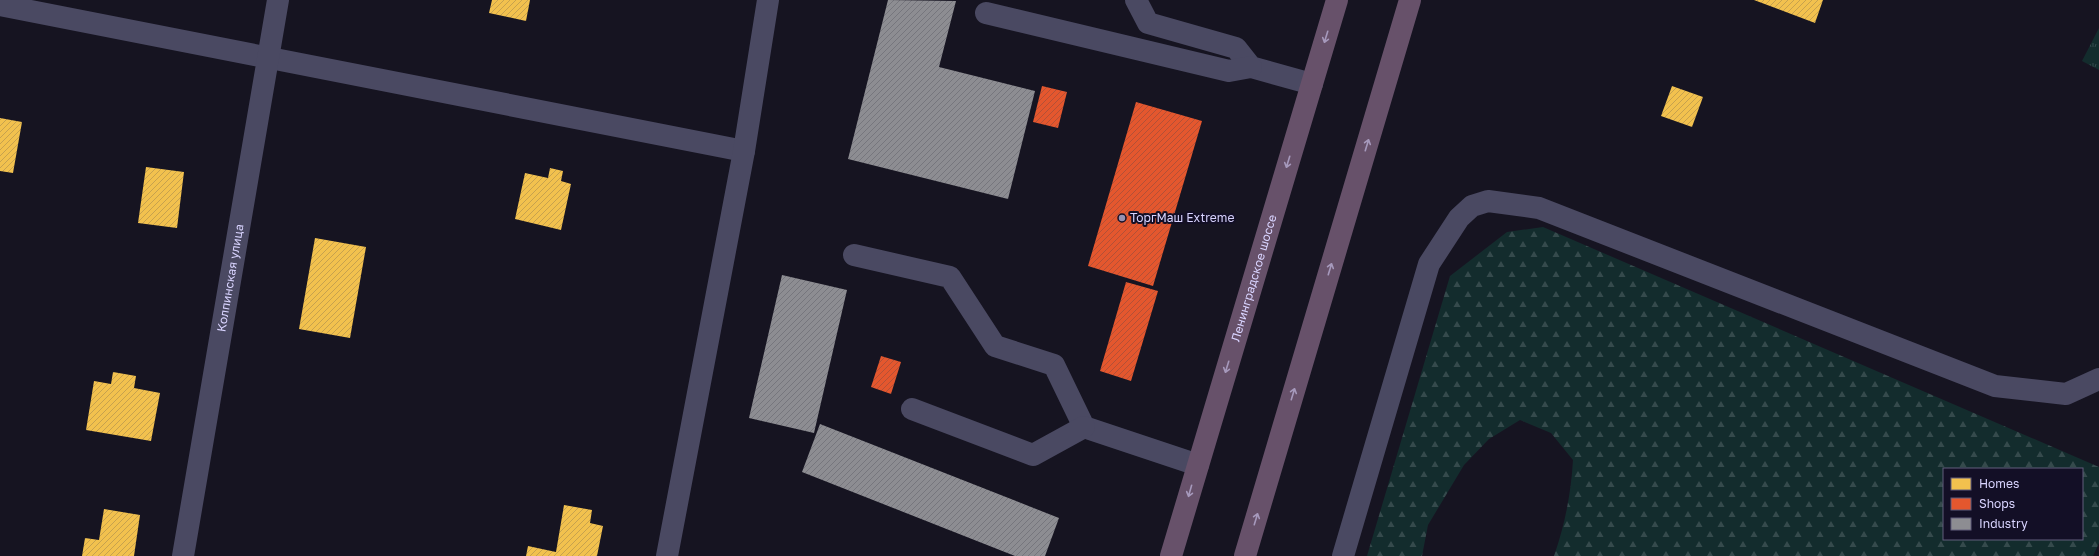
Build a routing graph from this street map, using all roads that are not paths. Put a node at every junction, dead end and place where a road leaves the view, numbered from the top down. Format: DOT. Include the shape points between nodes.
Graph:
graph roads {
  1 [pos="278,0"];
  2 [pos="768,0"];
  3 [pos="1136,0"];
  4 [pos="1337,0"];
  5 [pos="1410,0"];
  6 [pos="0,5"];
  7 [pos="986,13"];
  8 [pos="268,57"];
  9 [pos="1250,67"];
  10 [pos="1312,84"];
  11 [pos="744,151"];
  12 [pos="854,255"];
  13 [pos="2099,379"];
  14 [pos="912,409"];
  15 [pos="1084,428"];
  16 [pos="1198,465"];
  17 [pos="183,556"];
  18 [pos="667,556"];
  19 [pos="1171,556"];
  20 [pos="1245,556"];
  21 [pos="1343,556"];
  1 -- 8 [label="street, Колпинская улица"];
  2 -- 11 [label="street"];
  3 -- 9 [label="street" via="1148,23 1236,48"];
  4 -- 10 [label="highway, Ленинградское шоссе, one-way"];
  20 -- 5 [label="highway, one-way"];
  6 -- 8 [label="street"];
  7 -- 9 [label="street" via="1229,71"];
  8 -- 11 [label="street"];
  8 -- 17 [label="street, Колпинская улица"];
  9 -- 10 [label="street"];
  10 -- 16 [label="highway, Ленинградское шоссе, one-way"];
  11 -- 18 [label="street"];
  12 -- 15 [label="street" via="950,277 995,346 1054,365"];
  13 -- 21 [label="street" via="2066,394 1995,386 1539,208 1488,201 1472,206 1458,218 1430,264"];
  14 -- 15 [label="street" via="1033,455"];
  15 -- 16 [label="street"];
  16 -- 19 [label="highway, Ленинградское шоссе, one-way"];
}
